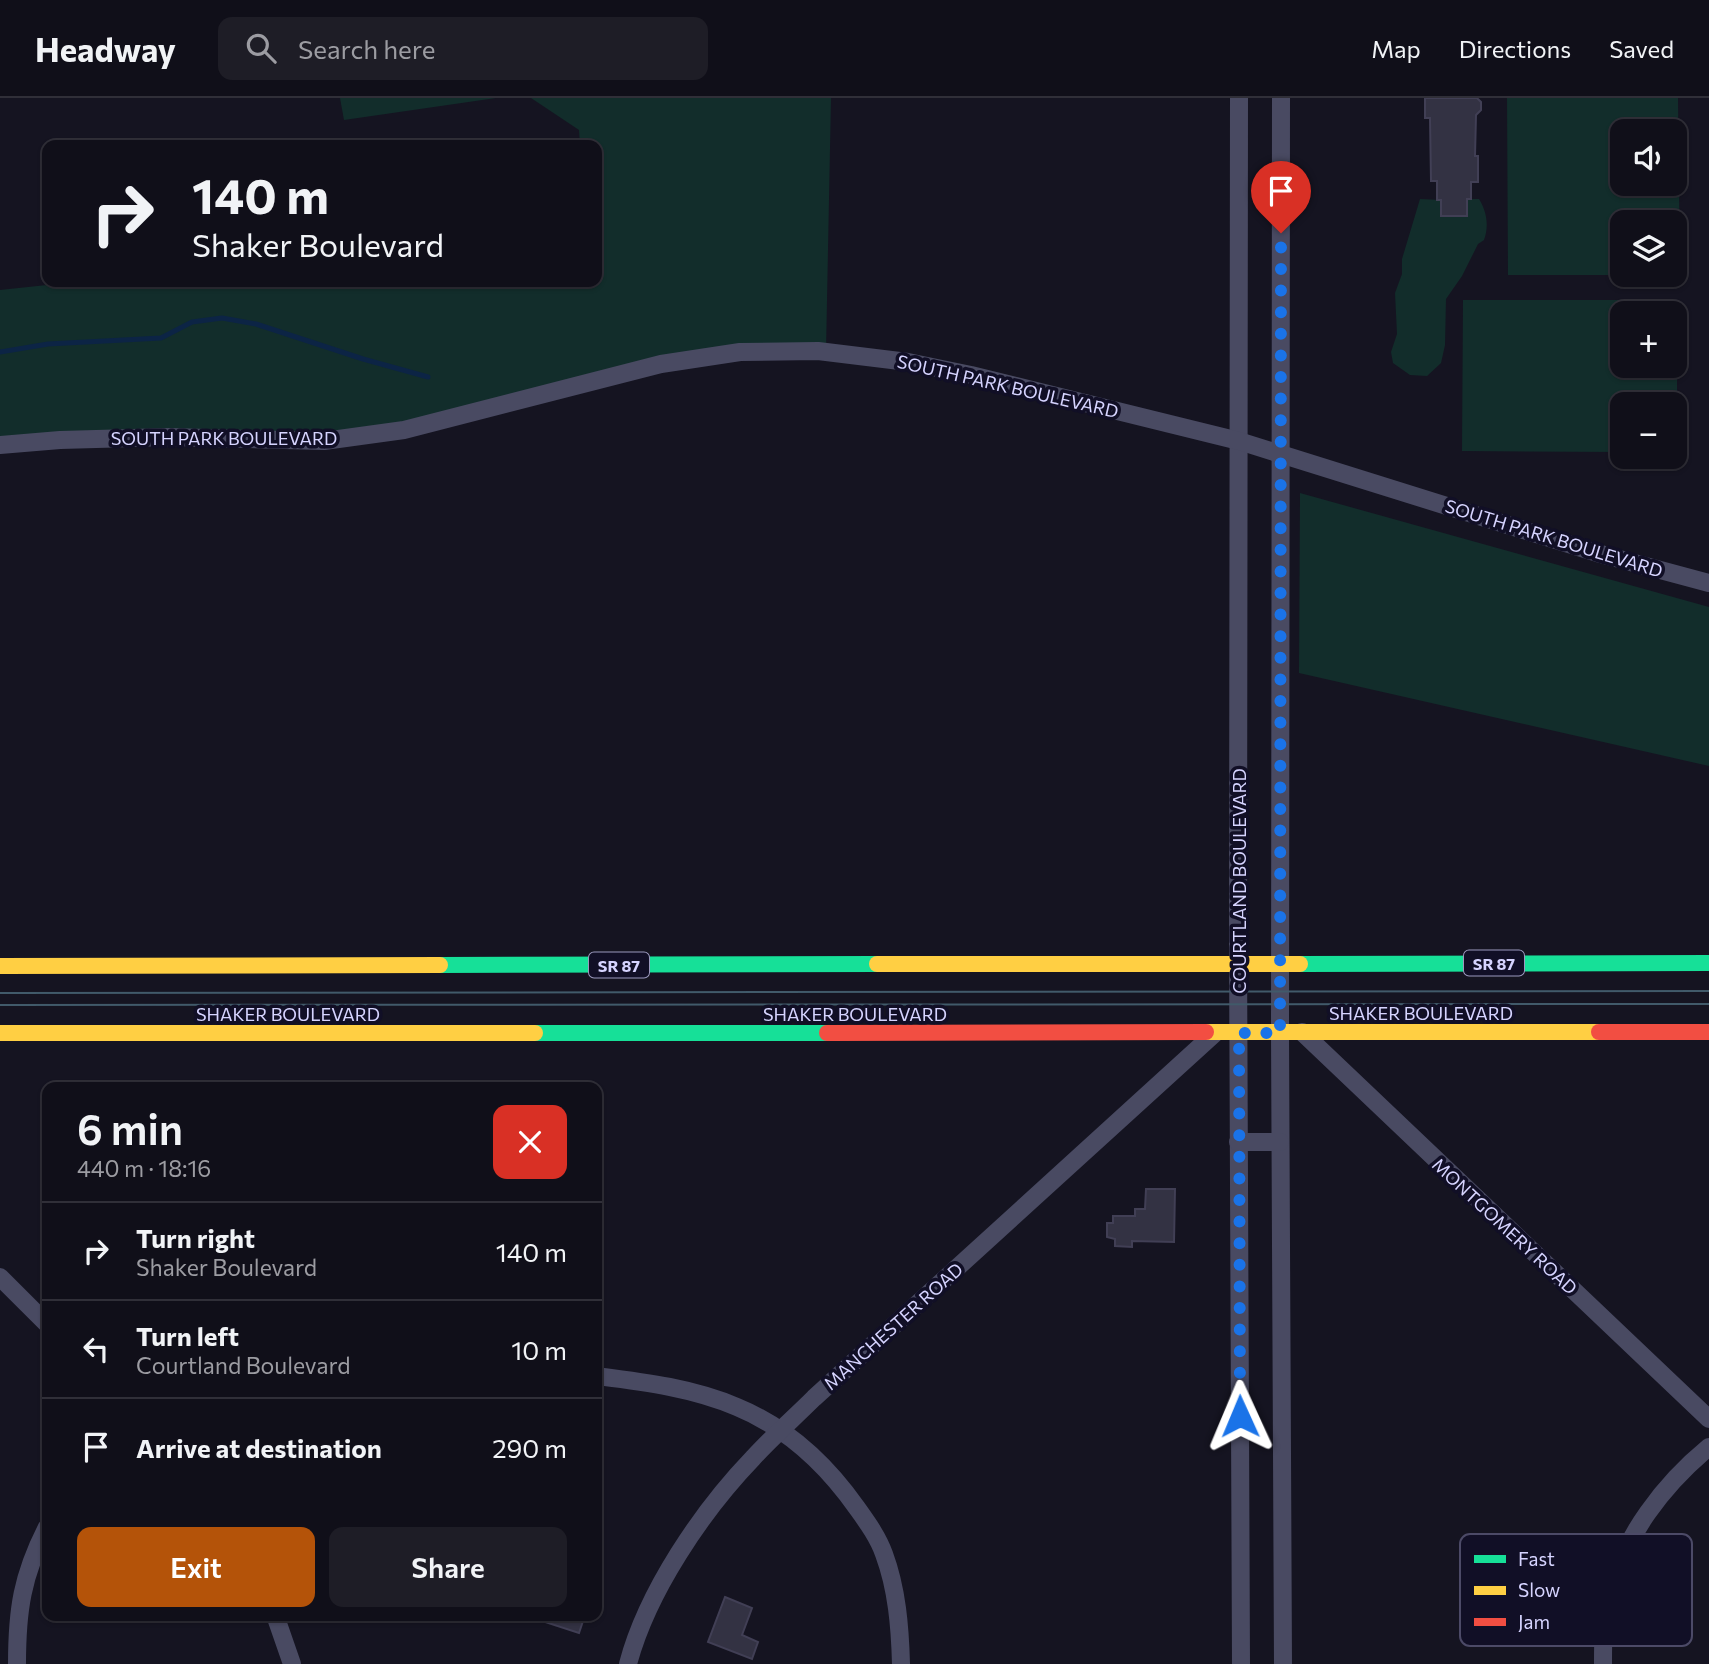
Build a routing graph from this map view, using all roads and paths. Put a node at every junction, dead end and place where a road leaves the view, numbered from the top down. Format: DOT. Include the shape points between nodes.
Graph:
graph roads {
  1 [pos="1239,98"];
  2 [pos="1281,98"];
  3 [pos="1239,441"];
  4 [pos="0,445"];
  5 [pos="1281,453"];
  6 [pos="1709,583"];
  7 [pos="1280,963"];
  8 [pos="1709,963"];
  9 [pos="1238,964"];
  10 [pos="0,965"];
  11 [pos="1302,1032"];
  12 [pos="1709,1032"];
  13 [pos="0,1033"];
  14 [pos="1215,1033"];
  15 [pos="1239,1033"];
  16 [pos="1280,1033"];
  17 [pos="1238,1142"];
  18 [pos="1280,1142"];
  19 [pos="0,1277"];
  20 [pos="42,1319"];
  21 [pos="602,1378"];
  22 [pos="1709,1419"];
  23 [pos="782,1430"];
  24 [pos="1709,1447"];
  25 [pos="1635,1534"];
  26 [pos="42,1538"];
  27 [pos="277,1621"];
  28 [pos="1604,1646"];
  29 [pos="17,1664"];
  30 [pos="292,1664"];
  31 [pos="628,1664"];
  32 [pos="901,1664"];
  33 [pos="1241,1664"];
  34 [pos="1283,1664"];
  35 [pos="1603,1664"];
  1 -- 3 [label="street, COURTLAND BOULEVARD"];
  2 -- 5 [label="street"];
  3 -- 4 [label="street, SOUTH PARK BOULEVARD" via="971,374 818,351 740,352 661,364 404,430 324,441 169,438"];
  3 -- 5 [label="street, SOUTH PARK BOULEVARD"];
  3 -- 9 [label="street, COURTLAND BOULEVARD"];
  5 -- 6 [label="street, SOUTH PARK BOULEVARD" via="1597,553"];
  5 -- 7 [label="street"];
  7 -- 8 [label="main road, SR 87"];
  7 -- 9 [label="main road, SR 87"];
  7 -- 16 [label="street"];
  9 -- 10 [label="main road, SR 87"];
  9 -- 15 [label="street, COURTLAND BOULEVARD"];
  11 -- 12 [label="main road, SHAKER BOULEVARD"];
  11 -- 16 [label="main road, SHAKER BOULEVARD"];
  11 -- 22 [label="street, MONTGOMERY ROAD"];
  13 -- 14 [label="main road, SHAKER BOULEVARD"];
  14 -- 15 [label="main road, SHAKER BOULEVARD"];
  14 -- 23 [label="street, MANCHESTER ROAD"];
  15 -- 16 [label="main road, SHAKER BOULEVARD"];
  15 -- 17 [label="street, COURTLAND BOULEVARD"];
  16 -- 18 [label="street"];
  17 -- 18 [label="street"];
  17 -- 33 [label="street, COURTLAND BOULEVARD"];
  18 -- 34 [label="street"];
  19 -- 20 [label="street"];
  21 -- 23 [label="street" via="710,1397"];
  23 -- 31 [label="street, MANCHESTER ROAD" via="728,1487 685,1548 640,1628"];
  23 -- 32 [label="street" via="822,1464 874,1533 896,1601"];
  24 -- 25 [label="street" via="1662,1493"];
  26 -- 29 [label="street" via="22,1588"];
  27 -- 30 [label="street"];
  28 -- 35 [label="street"];
}
